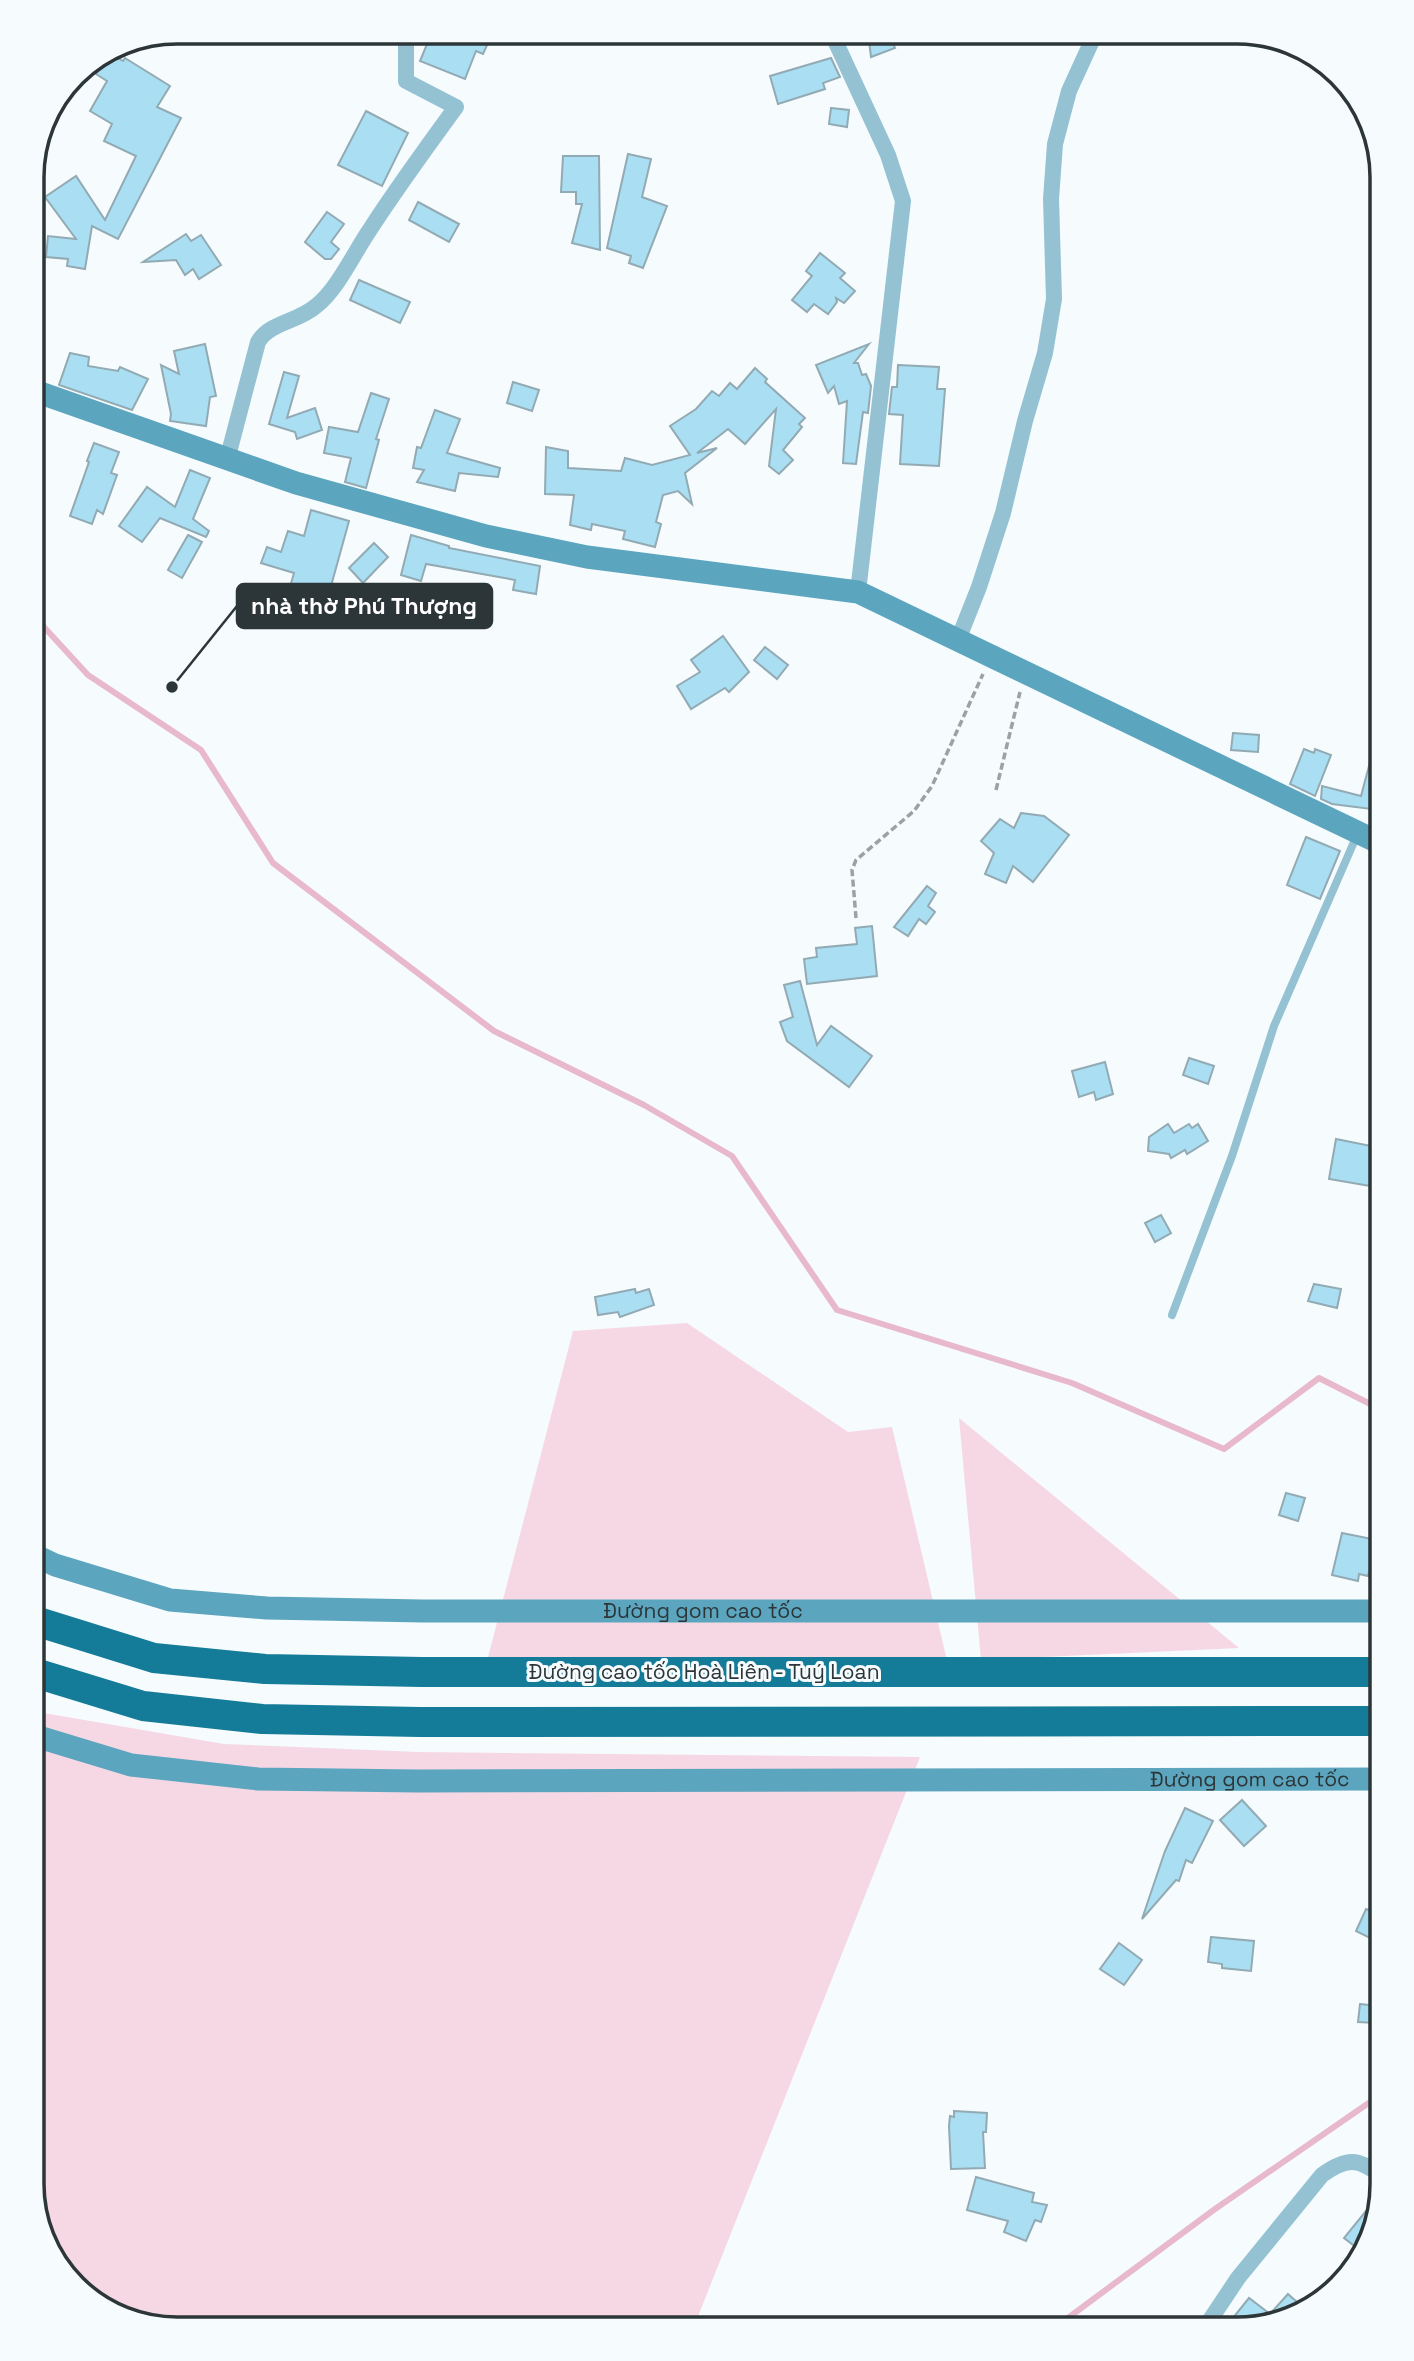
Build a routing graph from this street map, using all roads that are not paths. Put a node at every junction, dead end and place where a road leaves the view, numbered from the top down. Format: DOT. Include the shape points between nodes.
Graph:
graph roads {
  1 [pos="406,44"];
  2 [pos="837,44"];
  3 [pos="1091,44"];
  4 [pos="44,394"];
  5 [pos="227,460"];
  6 [pos="858,592"];
  7 [pos="958,640"];
  8 [pos="1359,832"];
  9 [pos="1370,838"];
  10 [pos="1172,1315"];
  11 [pos="44,1560"];
  12 [pos="1370,1611"];
  13 [pos="44,1624"];
  14 [pos="1370,1672"];
  15 [pos="44,1676"];
  16 [pos="1370,1721"];
  17 [pos="44,1739"];
  18 [pos="1370,1779"];
  19 [pos="1370,2167"];
  20 [pos="1212,2317"];
  1 -- 5 [label="street" via="406,81 456,107 316,307 265,331 258,342"];
  2 -- 6 [label="street" via="888,155 903,201"];
  3 -- 7 [label="street" via="1069,91 1055,144 1051,199 1054,299 1045,353 1003,513"];
  4 -- 5 [label="main road"];
  5 -- 6 [label="main road" via="486,536 575,554"];
  6 -- 7 [label="main road"];
  7 -- 8 [label="main road"];
  8 -- 9 [label="main road"];
  8 -- 10 [label="lane" via="1274,1026 1232,1156"];
  11 -- 12 [label="main road, Đường gom cao tốc" via="170,1600 267,1608"];
  13 -- 14 [label="highway, Đường cao tốc Hoà Liên - Tuý Loan" via="154,1658 265,1669"];
  15 -- 16 [label="highway" via="143,1706 262,1718 420,1722"];
  17 -- 18 [label="main road, Đường gom cao tốc" via="131,1765 258,1779"];
  19 -- 20 [label="street" via="1351,2160 1322,2175"];
}
